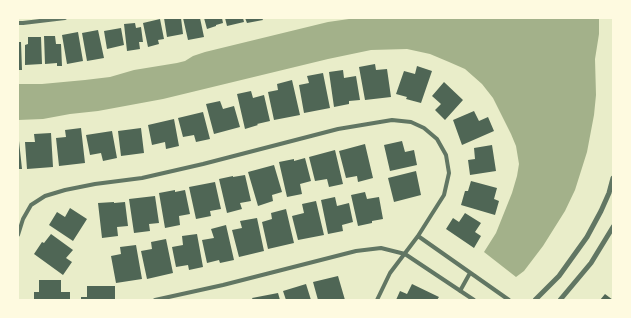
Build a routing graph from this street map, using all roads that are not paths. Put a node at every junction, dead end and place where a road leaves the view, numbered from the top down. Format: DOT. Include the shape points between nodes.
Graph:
graph roads {
  1 [pos="65,18"];
  2 [pos="18,22"];
  3 [pos="613,178"];
  4 [pos="613,227"];
  5 [pos="18,235"];
  6 [pos="418,236"];
  7 [pos="405,254"];
  8 [pos="470,273"];
  9 [pos="460,290"];
  10 [pos="155,300"];
  11 [pos="377,300"];
  12 [pos="474,300"];
  13 [pos="509,300"];
  14 [pos="535,300"];
  15 [pos="560,300"];
  1 -- 2 [label="street"];
  3 -- 14 [label="street" via="609,193 587,237 559,276"];
  4 -- 15 [label="street" via="591,264"];
  5 -- 6 [label="street" via="23,219 32,205 45,196 203,164 338,128 392,120 411,122 424,128 437,139 446,155 449,173 444,195"];
  6 -- 7 [label="street"];
  6 -- 8 [label="street"];
  7 -- 9 [label="street"];
  7 -- 10 [label="street" via="381,248 356,251"];
  7 -- 11 [label="street" via="390,273"];
  8 -- 9 [label="street"];
  8 -- 13 [label="street"];
  9 -- 12 [label="street"];
}
